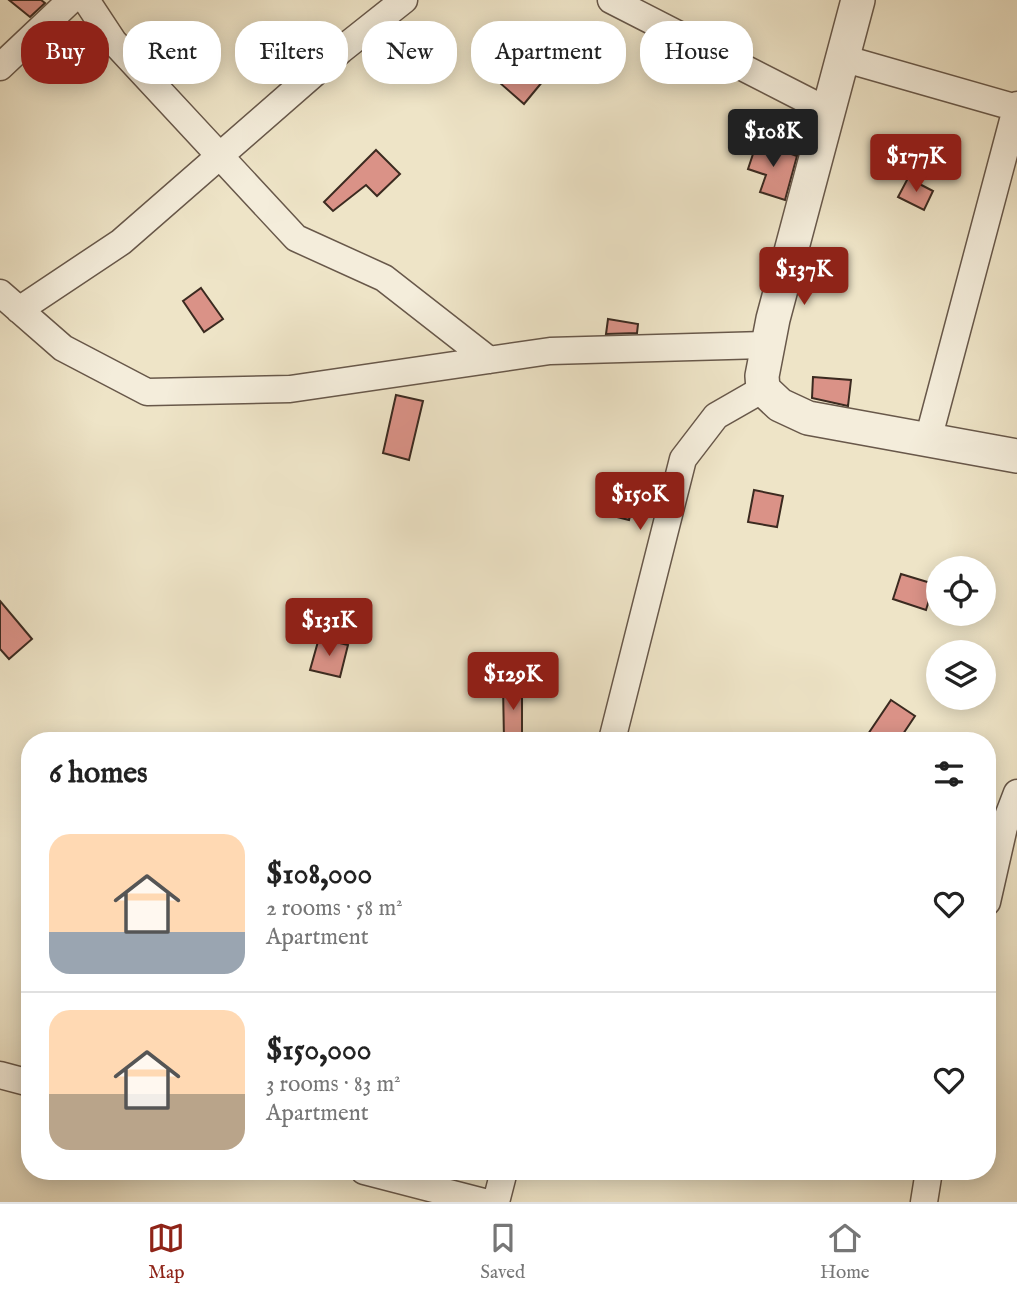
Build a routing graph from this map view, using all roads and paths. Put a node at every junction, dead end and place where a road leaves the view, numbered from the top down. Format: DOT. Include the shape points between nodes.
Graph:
graph roads {
  1 [pos="71,0"];
  2 [pos="86,0"];
  3 [pos="404,0"];
  4 [pos="611,0"];
  5 [pos="858,0"];
  6 [pos="842,58"];
  7 [pos="0,66"];
  8 [pos="1017,107"];
  9 [pos="828,111"];
  10 [pos="220,158"];
  11 [pos="10,301"];
  12 [pos="768,345"];
  13 [pos="489,360"];
  14 [pos="763,389"];
  15 [pos="928,440"];
  16 [pos="1017,456"];
  17 [pos="614,732"];
  18 [pos="1017,793"];
  19 [pos="996,862"];
  20 [pos="0,1075"];
  21 [pos="21,1081"];
  22 [pos="399,1180"];
  23 [pos="502,1180"];
  24 [pos="928,1180"];
  25 [pos="484,1202"];
  26 [pos="496,1202"];
  27 [pos="924,1202"];
  1 -- 7 [label="street"];
  2 -- 10 [label="street" via="113,41"];
  3 -- 10 [label="street"];
  4 -- 9 [label="street"];
  5 -- 6 [label="street"];
  6 -- 8 [label="street"];
  6 -- 9 [label="street"];
  8 -- 15 [label="street"];
  9 -- 12 [label="street"];
  10 -- 11 [label="street" via="121,242"];
  10 -- 13 [label="street" via="296,238 384,278"];
  11 -- 13 [label="street" via="63,348 147,392 290,388"];
  12 -- 13 [label="street" via="550,351"];
  12 -- 14 [label="street"];
  14 -- 15 [label="street" via="780,405 808,418"];
  14 -- 17 [label="street" via="716,416 683,459"];
  15 -- 16 [label="street"];
  18 -- 19 [label="street"];
  20 -- 21 [label="street"];
  22 -- 25 [label="street"];
  23 -- 26 [label="street"];
  24 -- 27 [label="street"];
}
